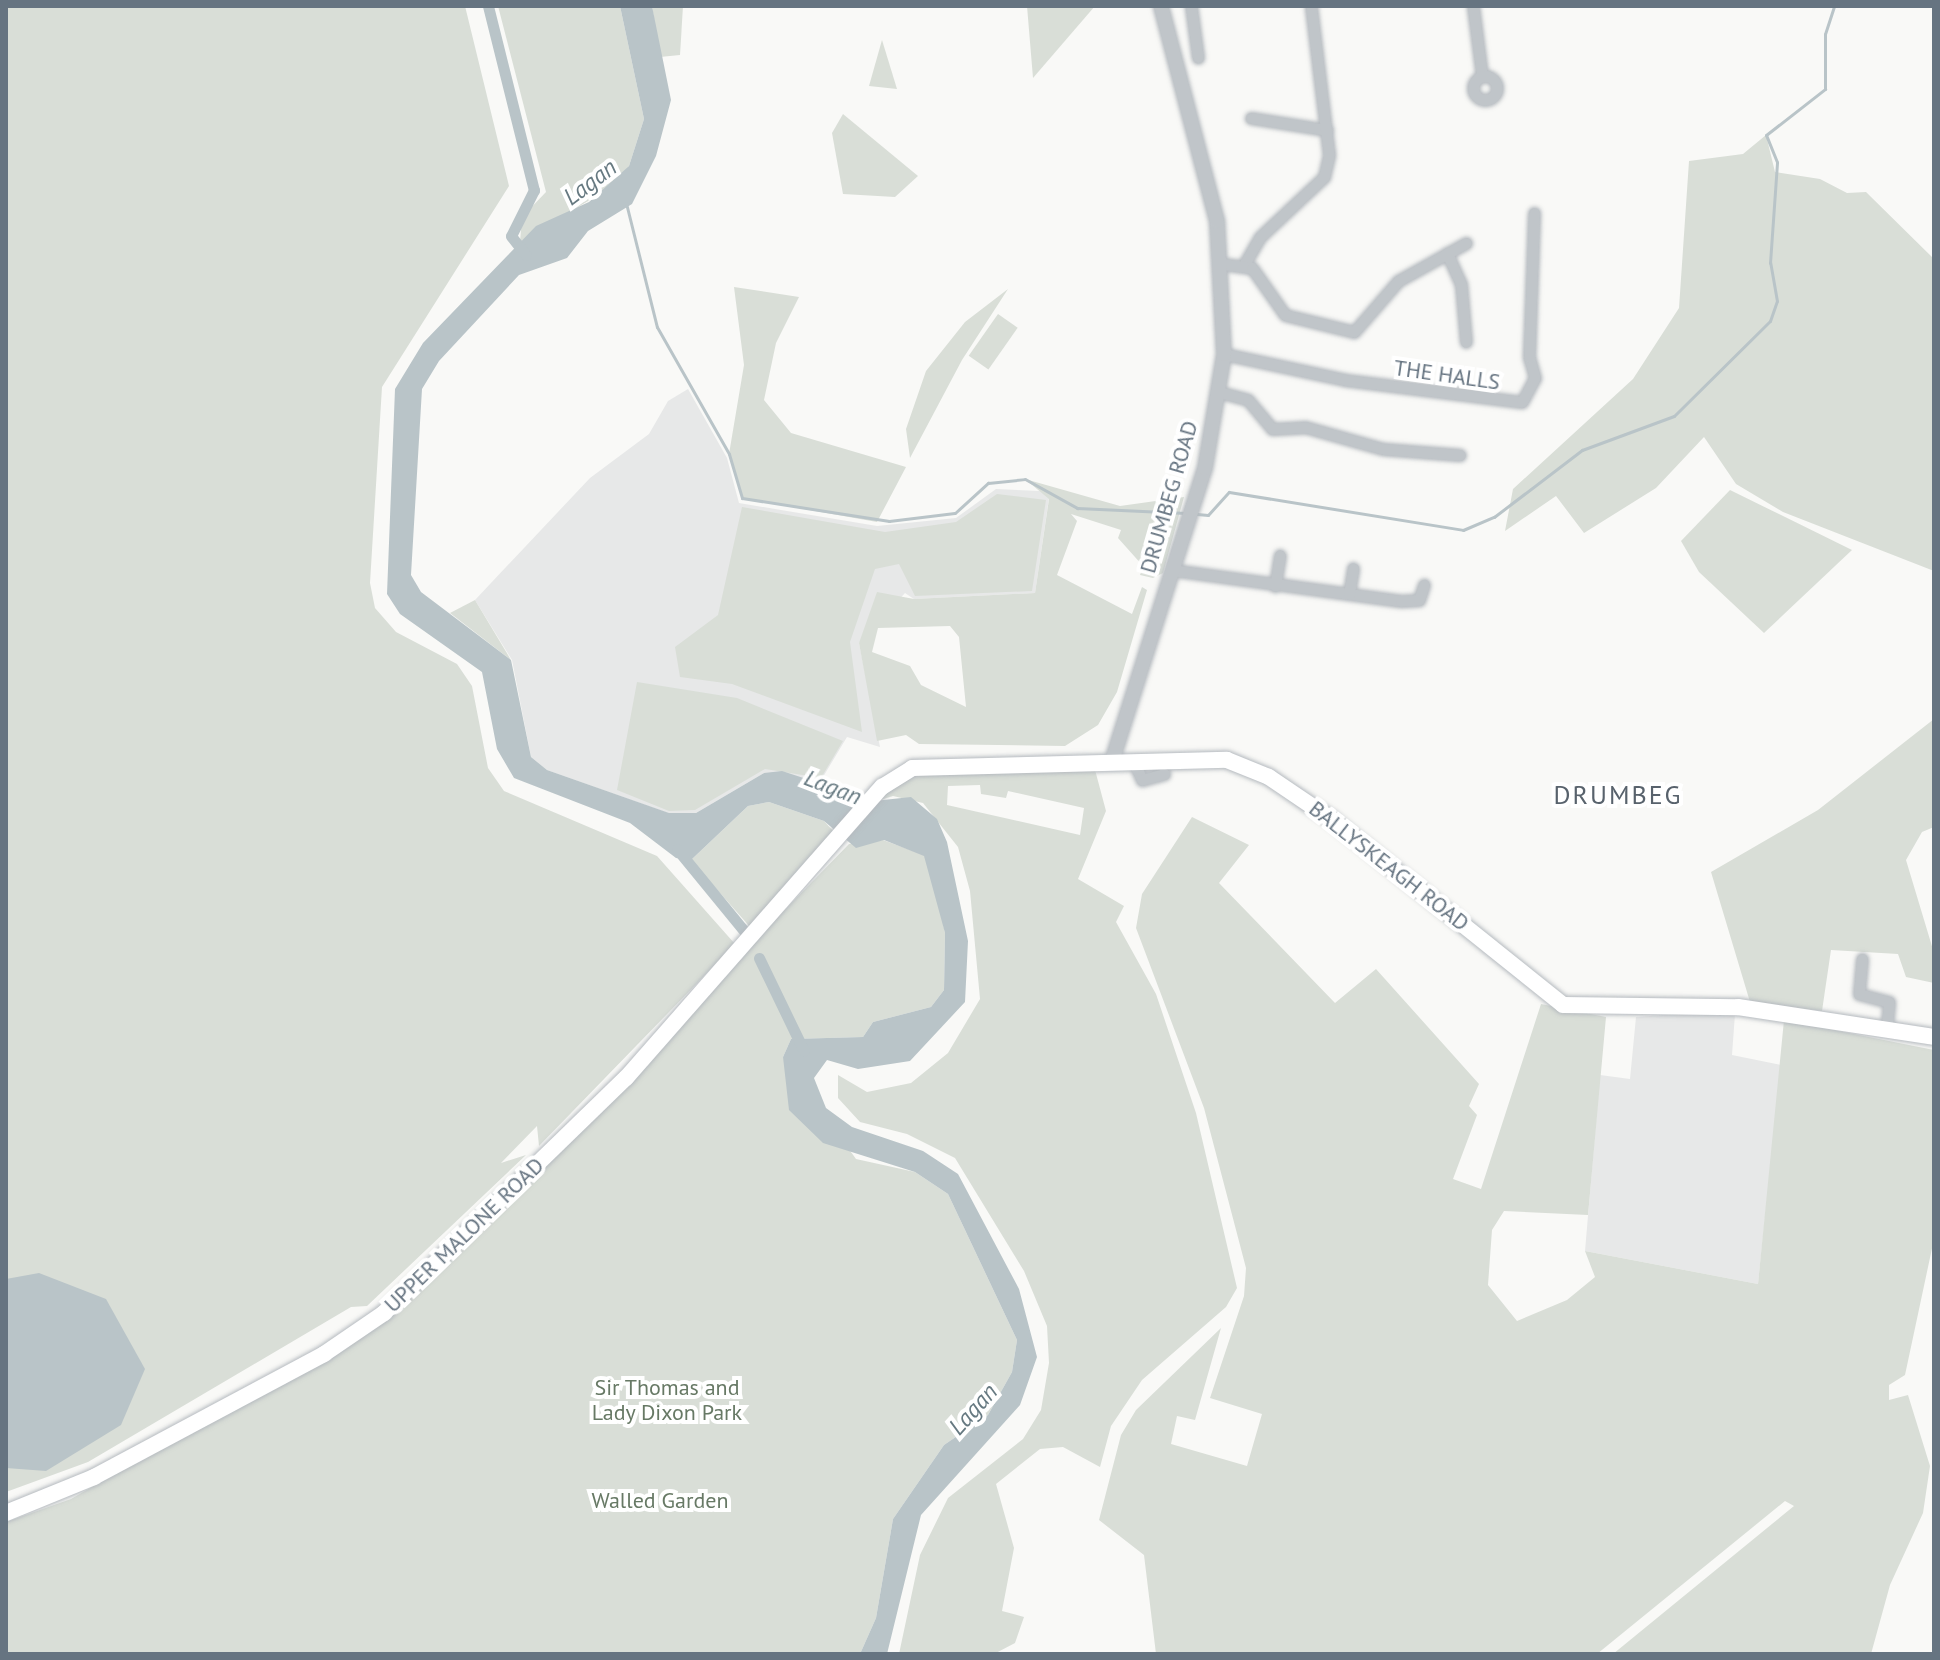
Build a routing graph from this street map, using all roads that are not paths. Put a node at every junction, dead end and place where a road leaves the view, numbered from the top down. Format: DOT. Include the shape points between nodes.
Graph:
graph roads {
  1 [pos="1161,6"];
  2 [pos="1191,6"];
  3 [pos="1311,6"];
  4 [pos="1473,6"];
  5 [pos="1198,58"];
  6 [pos="1482,76"];
  7 [pos="1251,118"];
  8 [pos="1327,130"];
  9 [pos="1534,213"];
  10 [pos="1466,243"];
  11 [pos="1447,253"];
  12 [pos="1245,263"];
  13 [pos="1223,264"];
  14 [pos="1466,342"];
  15 [pos="1224,354"];
  16 [pos="1219,392"];
  17 [pos="1460,455"];
  18 [pos="1280,555"];
  19 [pos="1353,568"];
  20 [pos="1172,570"];
  21 [pos="1424,585"];
  22 [pos="1275,586"];
  23 [pos="1349,594"];
  24 [pos="1133,760"];
  25 [pos="1112,761"];
  26 [pos="1164,774"];
  27 [pos="1862,959"];
  28 [pos="1887,1026"];
  29 [pos="1934,1037"];
  30 [pos="6,1513"];
  1 -- 13 [label="street, DRUMBEG ROAD"];
  2 -- 5 [label="street"];
  3 -- 8 [label="street"];
  4 -- 6 [label="street"];
  7 -- 8 [label="street"];
  8 -- 12 [label="street" via="1324,177 1260,237"];
  9 -- 15 [label="street, THE HALLS" via="1529,357 1535,378 1522,402 1345,380"];
  10 -- 11 [label="street"];
  11 -- 12 [label="street" via="1398,281 1360,330 1285,315"];
  11 -- 14 [label="street" via="1461,284"];
  12 -- 13 [label="street"];
  13 -- 15 [label="street, DRUMBEG ROAD"];
  15 -- 16 [label="street, DRUMBEG ROAD"];
  16 -- 17 [label="street" via="1248,400 1272,429 1305,427 1383,449"];
  16 -- 20 [label="street, DRUMBEG ROAD"];
  18 -- 22 [label="street"];
  19 -- 23 [label="street"];
  20 -- 22 [label="street"];
  20 -- 25 [label="street, DRUMBEG ROAD"];
  21 -- 23 [label="street" via="1419,600"];
  22 -- 23 [label="street"];
  24 -- 25 [label="main road, BALLYSKEAGH ROAD"];
  24 -- 26 [label="street" via="1142,780"];
  24 -- 28 [label="main road, BALLYSKEAGH ROAD" via="1227,760 1269,777 1453,911 1541,994 1563,1005 1738,1007"];
  25 -- 30 [label="main road, UPPER MALONE ROAD" via="930,764 882,787 838,844 626,1078 384,1313 324,1354 94,1477"];
  27 -- 28 [label="street" via="1859,994 1889,1002"];
  28 -- 29 [label="main road, BALLYSKEAGH ROAD"];
}
